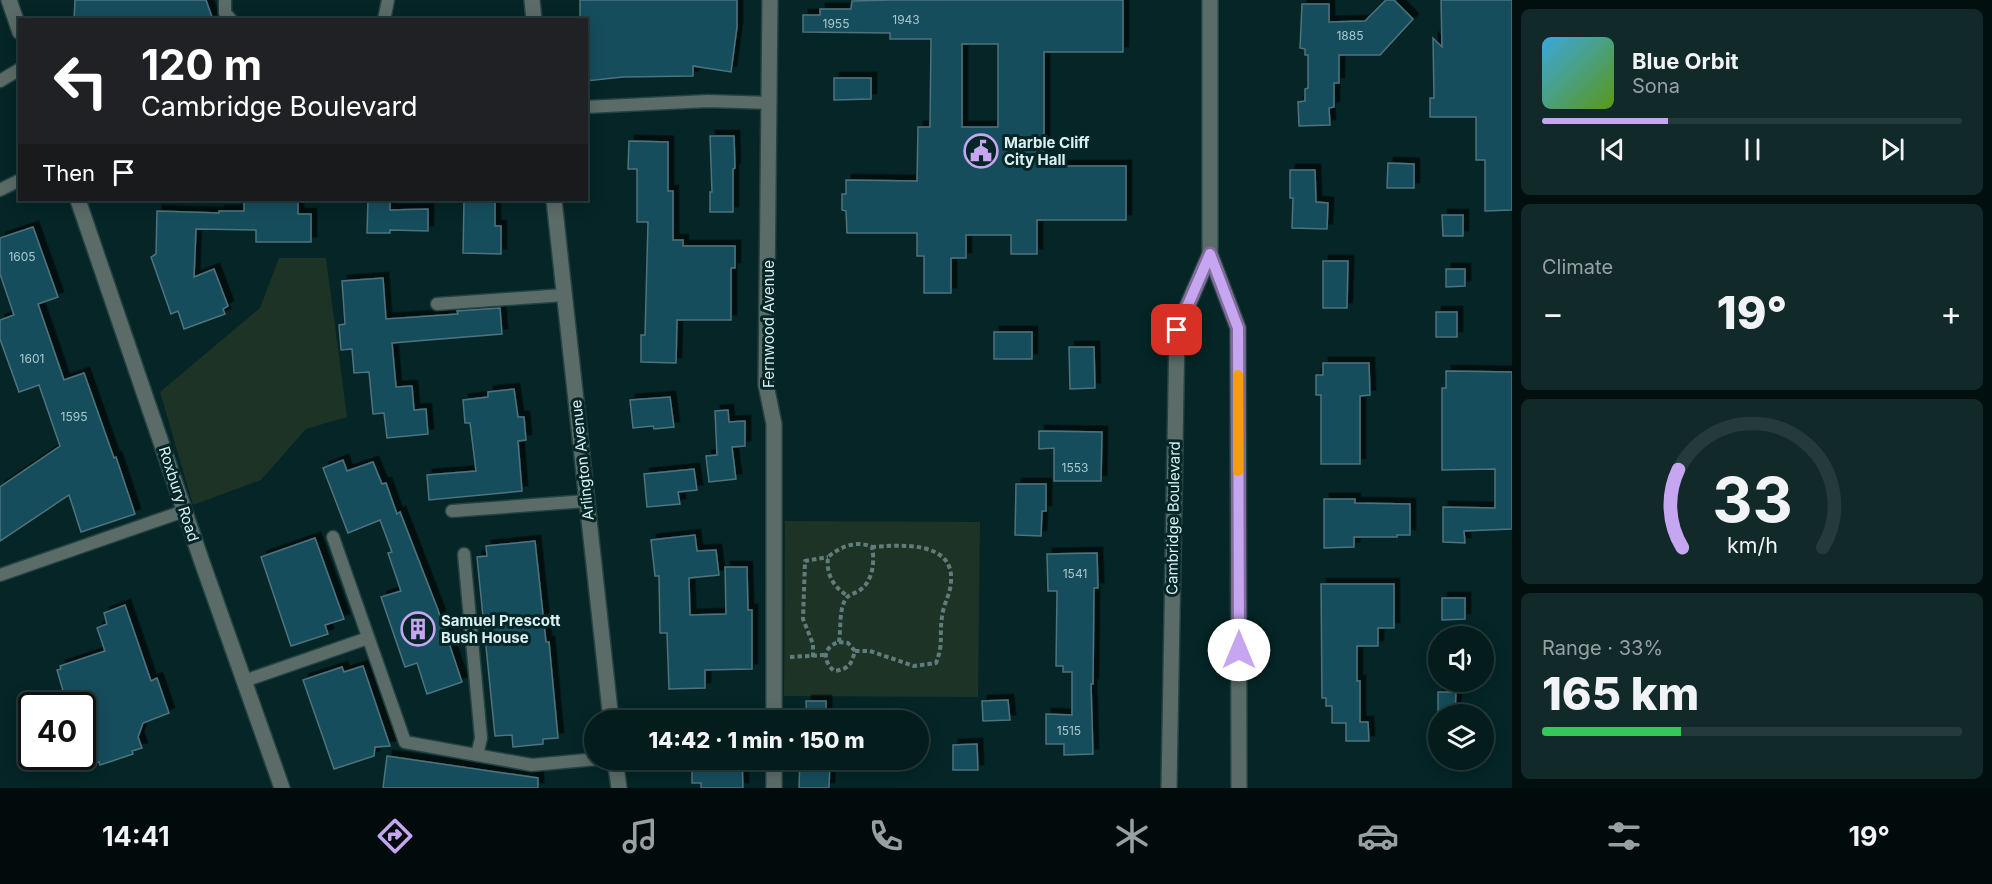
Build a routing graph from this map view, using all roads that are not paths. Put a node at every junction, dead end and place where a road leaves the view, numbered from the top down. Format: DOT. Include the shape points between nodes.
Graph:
graph roads {
  1 [pos="9,0"];
  2 [pos="225,0"];
  3 [pos="388,0"];
  4 [pos="532,0"];
  5 [pos="770,0"];
  6 [pos="1210,0"];
  7 [pos="229,18"];
  8 [pos="384,18"];
  9 [pos="534,18"];
  10 [pos="18,26"];
  11 [pos="18,70"];
  12 [pos="0,81"];
  13 [pos="769,103"];
  14 [pos="588,106"];
  15 [pos="18,181"];
  16 [pos="0,190"];
  17 [pos="78,201"];
  18 [pos="554,201"];
  19 [pos="1210,254"];
  20 [pos="564,295"];
  21 [pos="437,304"];
  22 [pos="587,501"];
  23 [pos="184,511"];
  24 [pos="452,511"];
  25 [pos="333,537"];
  26 [pos="464,554"];
  27 [pos="0,575"];
  28 [pos="368,638"];
  29 [pos="244,681"];
  30 [pos="610,710"];
  31 [pos="774,710"];
  32 [pos="477,755"];
  33 [pos="584,760"];
  34 [pos="617,770"];
  35 [pos="774,770"];
  36 [pos="282,788"];
  37 [pos="619,788"];
  38 [pos="774,788"];
  39 [pos="1169,788"];
  40 [pos="1239,788"];
  1 -- 10 [label="street"];
  2 -- 7 [label="lane" via="225,13"];
  3 -- 8 [label="lane"];
  4 -- 9 [label="street"];
  5 -- 13 [label="street, Fernwood Avenue"];
  6 -- 19 [label="street, Cambridge Boulevard"];
  11 -- 12 [label="lane"];
  13 -- 14 [label="lane"];
  13 -- 31 [label="street, Fernwood Avenue" via="766,385 774,424"];
  15 -- 16 [label="lane"];
  17 -- 23 [label="street, Roxbury Road"];
  18 -- 20 [label="street, Arlington Avenue"];
  19 -- 39 [label="street, Cambridge Boulevard" via="1177,330"];
  19 -- 40 [label="street, Cambridge Boulevard" via="1238,328"];
  20 -- 21 [label="lane"];
  20 -- 22 [label="street, Arlington Avenue"];
  22 -- 24 [label="lane"];
  22 -- 30 [label="street, Arlington Avenue"];
  23 -- 27 [label="lane"];
  23 -- 29 [label="street, Roxbury Road"];
  25 -- 28 [label="lane"];
  26 -- 32 [label="lane" via="481,738"];
  28 -- 29 [label="lane"];
  28 -- 32 [label="lane" via="405,742"];
  29 -- 36 [label="street, Roxbury Road"];
  32 -- 33 [label="lane" via="532,765"];
  34 -- 37 [label="street"];
  35 -- 38 [label="street"];
}
